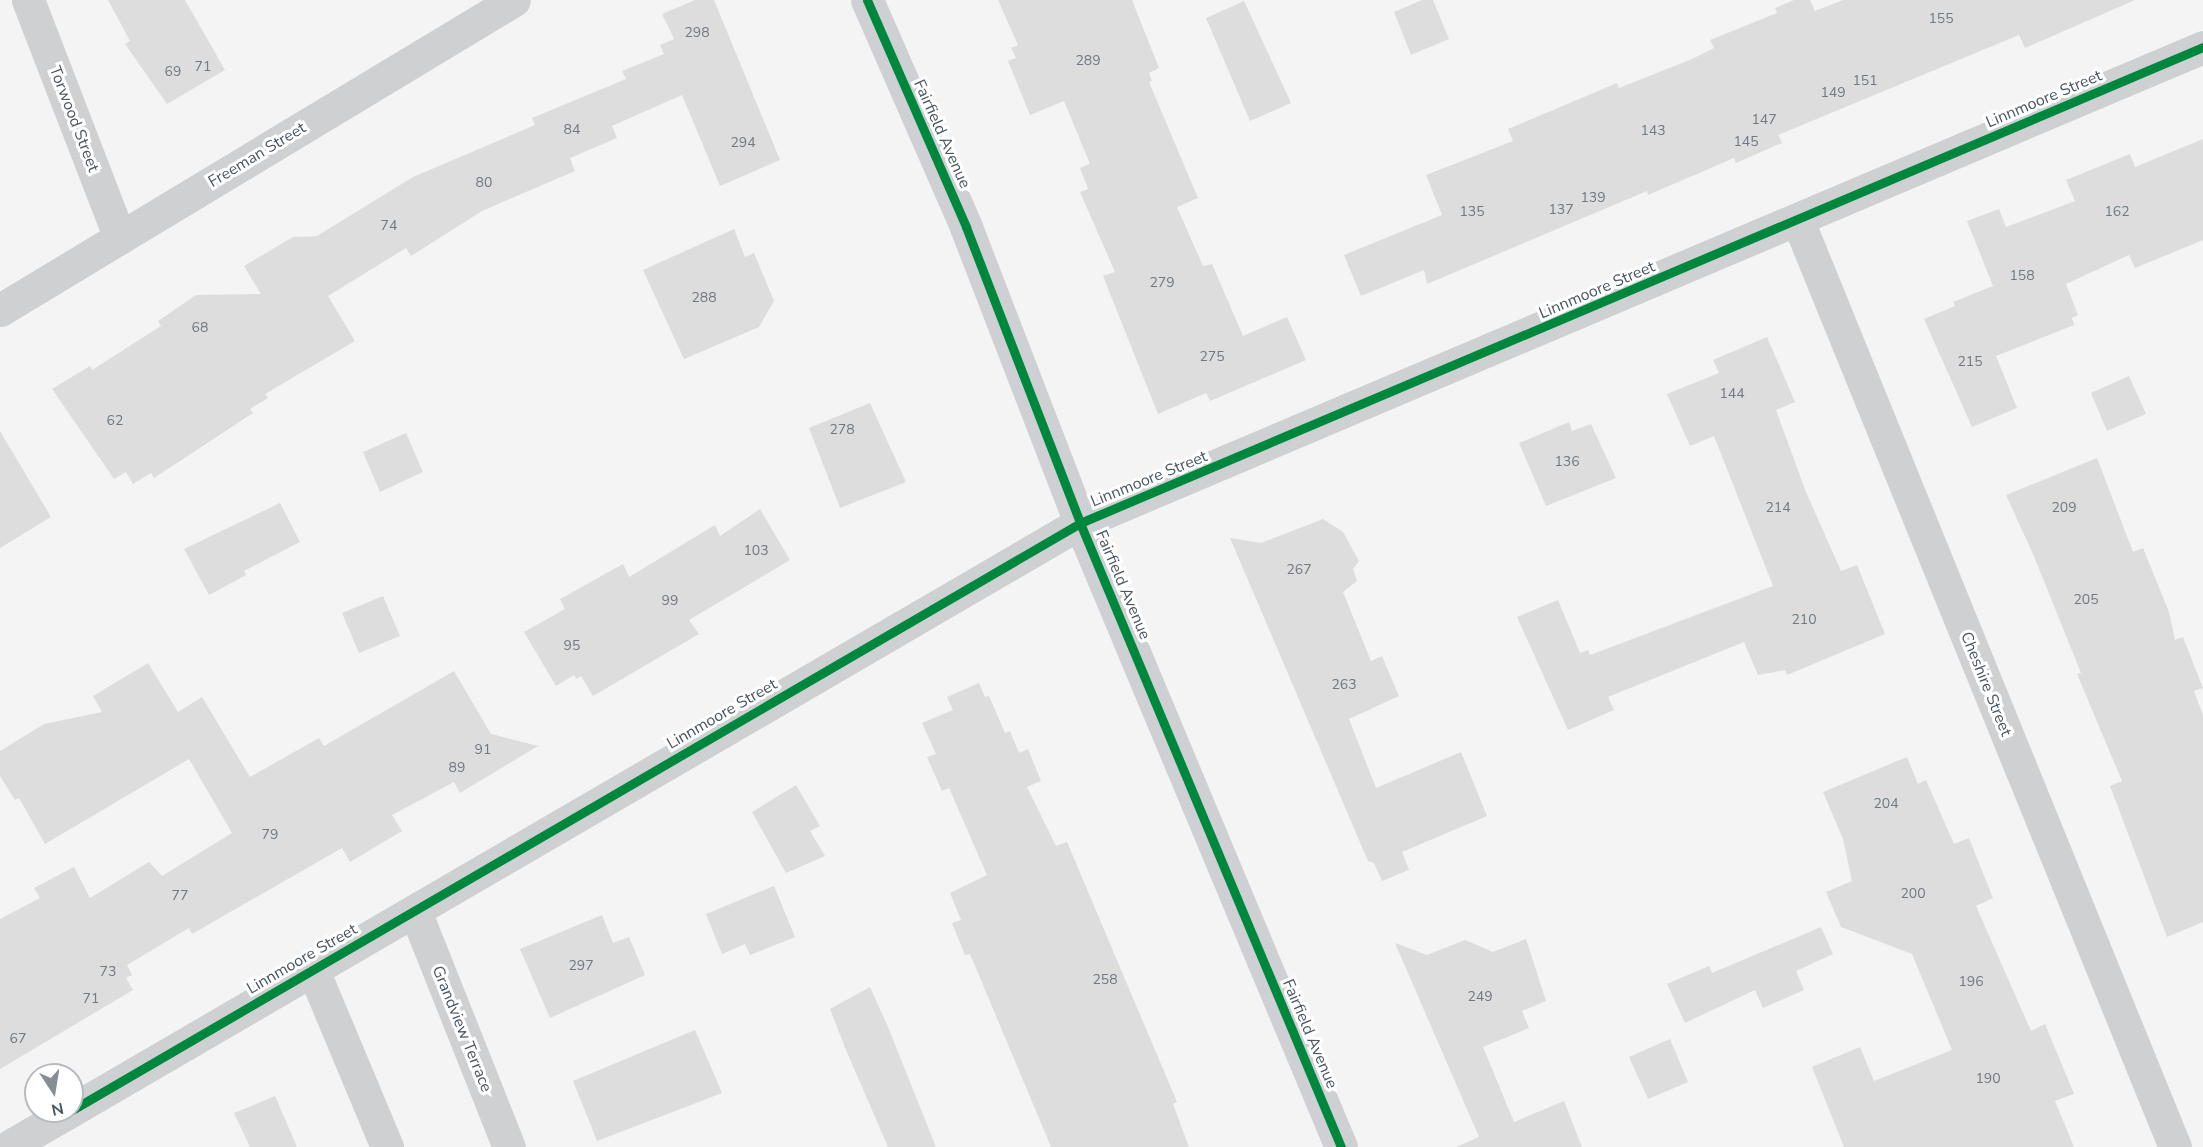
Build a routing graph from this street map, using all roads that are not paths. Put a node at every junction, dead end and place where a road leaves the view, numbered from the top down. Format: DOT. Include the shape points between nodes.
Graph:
graph roads {
  1 [pos="28,0"];
  2 [pos="514,0"];
  3 [pos="867,0"];
  4 [pos="2203,47"];
  5 [pos="1798,221"];
  6 [pos="120,238"];
  7 [pos="0,310"];
  8 [pos="1080,523"];
  9 [pos="415,911"];
  10 [pos="313,970"];
  11 [pos="84,1103"];
  12 [pos="50,1123"];
  13 [pos="8,1147"];
  14 [pos="387,1147"];
  15 [pos="510,1147"];
  16 [pos="1341,1147"];
  17 [pos="2175,1147"];
  1 -- 6 [label="street, Torwood Street"];
  2 -- 6 [label="street, Freeman Street"];
  3 -- 8 [label="main road, Fairfield Avenue" via="966,227"];
  4 -- 5 [label="street, Linnmoore Street"];
  5 -- 8 [label="street, Linnmoore Street"];
  5 -- 17 [label="street, Cheshire Street"];
  6 -- 7 [label="street, Freeman Street"];
  8 -- 9 [label="street, Linnmoore Street"];
  8 -- 16 [label="main road, Fairfield Avenue"];
  9 -- 10 [label="street, Linnmoore Street"];
  9 -- 15 [label="street, Grandview Terrace"];
  10 -- 11 [label="street, Linnmoore Street"];
  10 -- 14 [label="street"];
  12 -- 13 [label="street, Linnmoore Street"];
}
